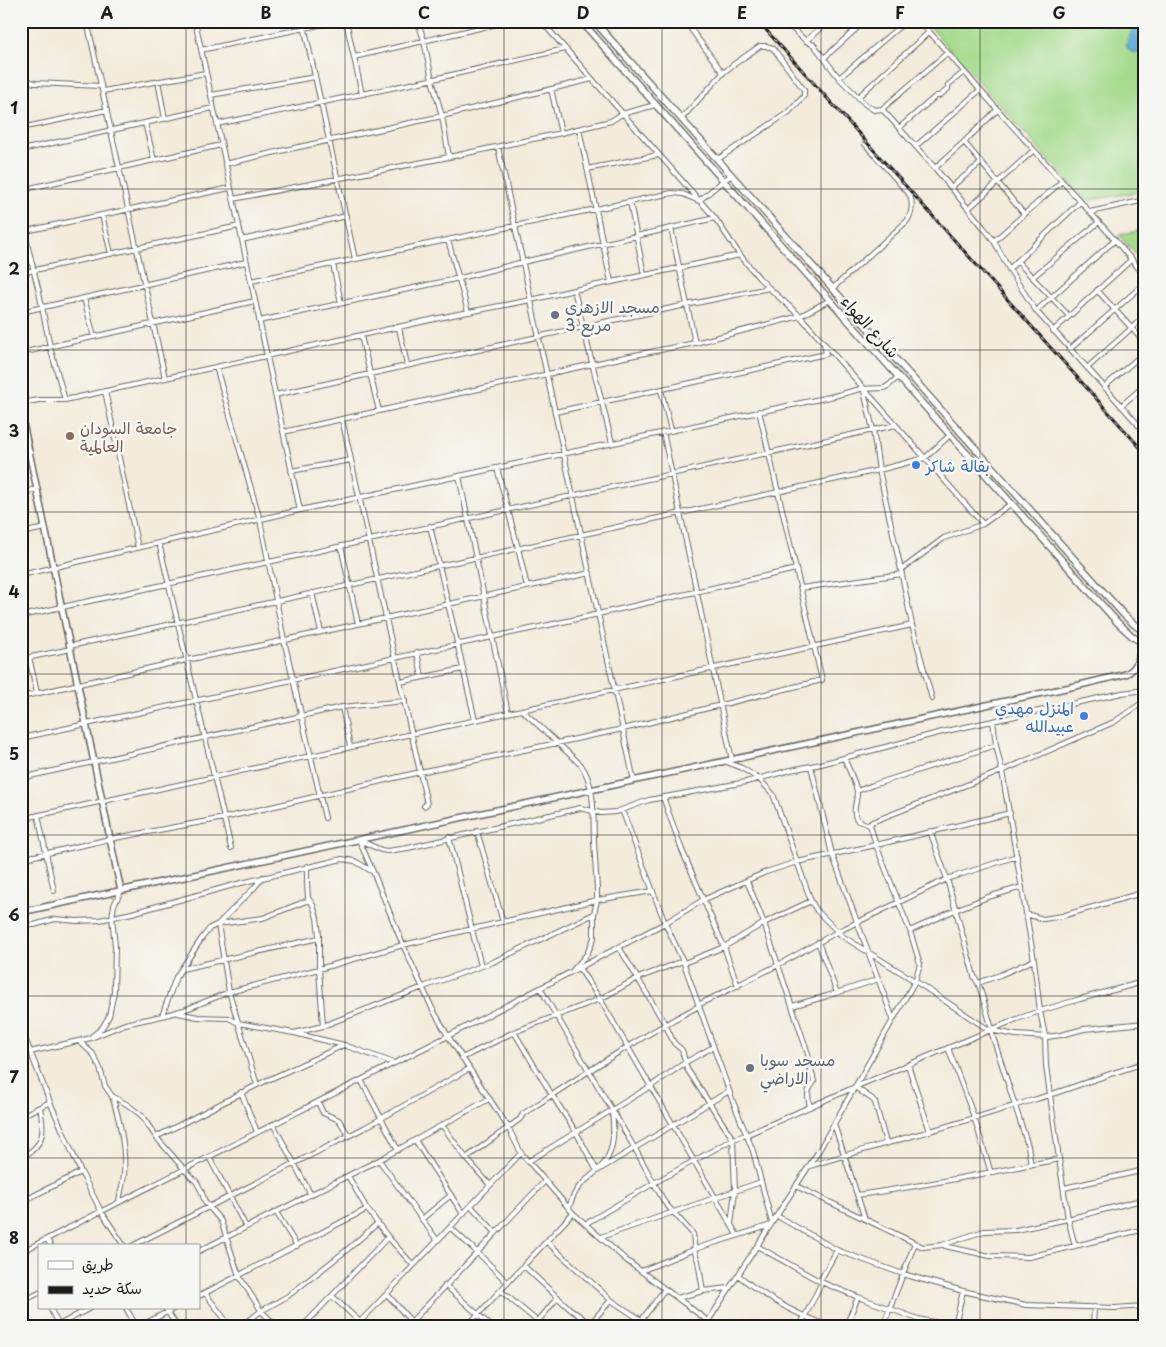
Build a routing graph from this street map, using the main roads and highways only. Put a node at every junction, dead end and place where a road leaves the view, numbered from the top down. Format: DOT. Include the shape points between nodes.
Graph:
graph roads {
  1 [pos="580,21"];
  2 [pos="594,21"];
  3 [pos="1145,632"];
  4 [pos="1143,644"];
  1 -- 4 [label="main road, شارع الهواء" via="1118,623"];
  2 -- 3 [label="main road, شارع الهواء" via="1124,615"];
}
